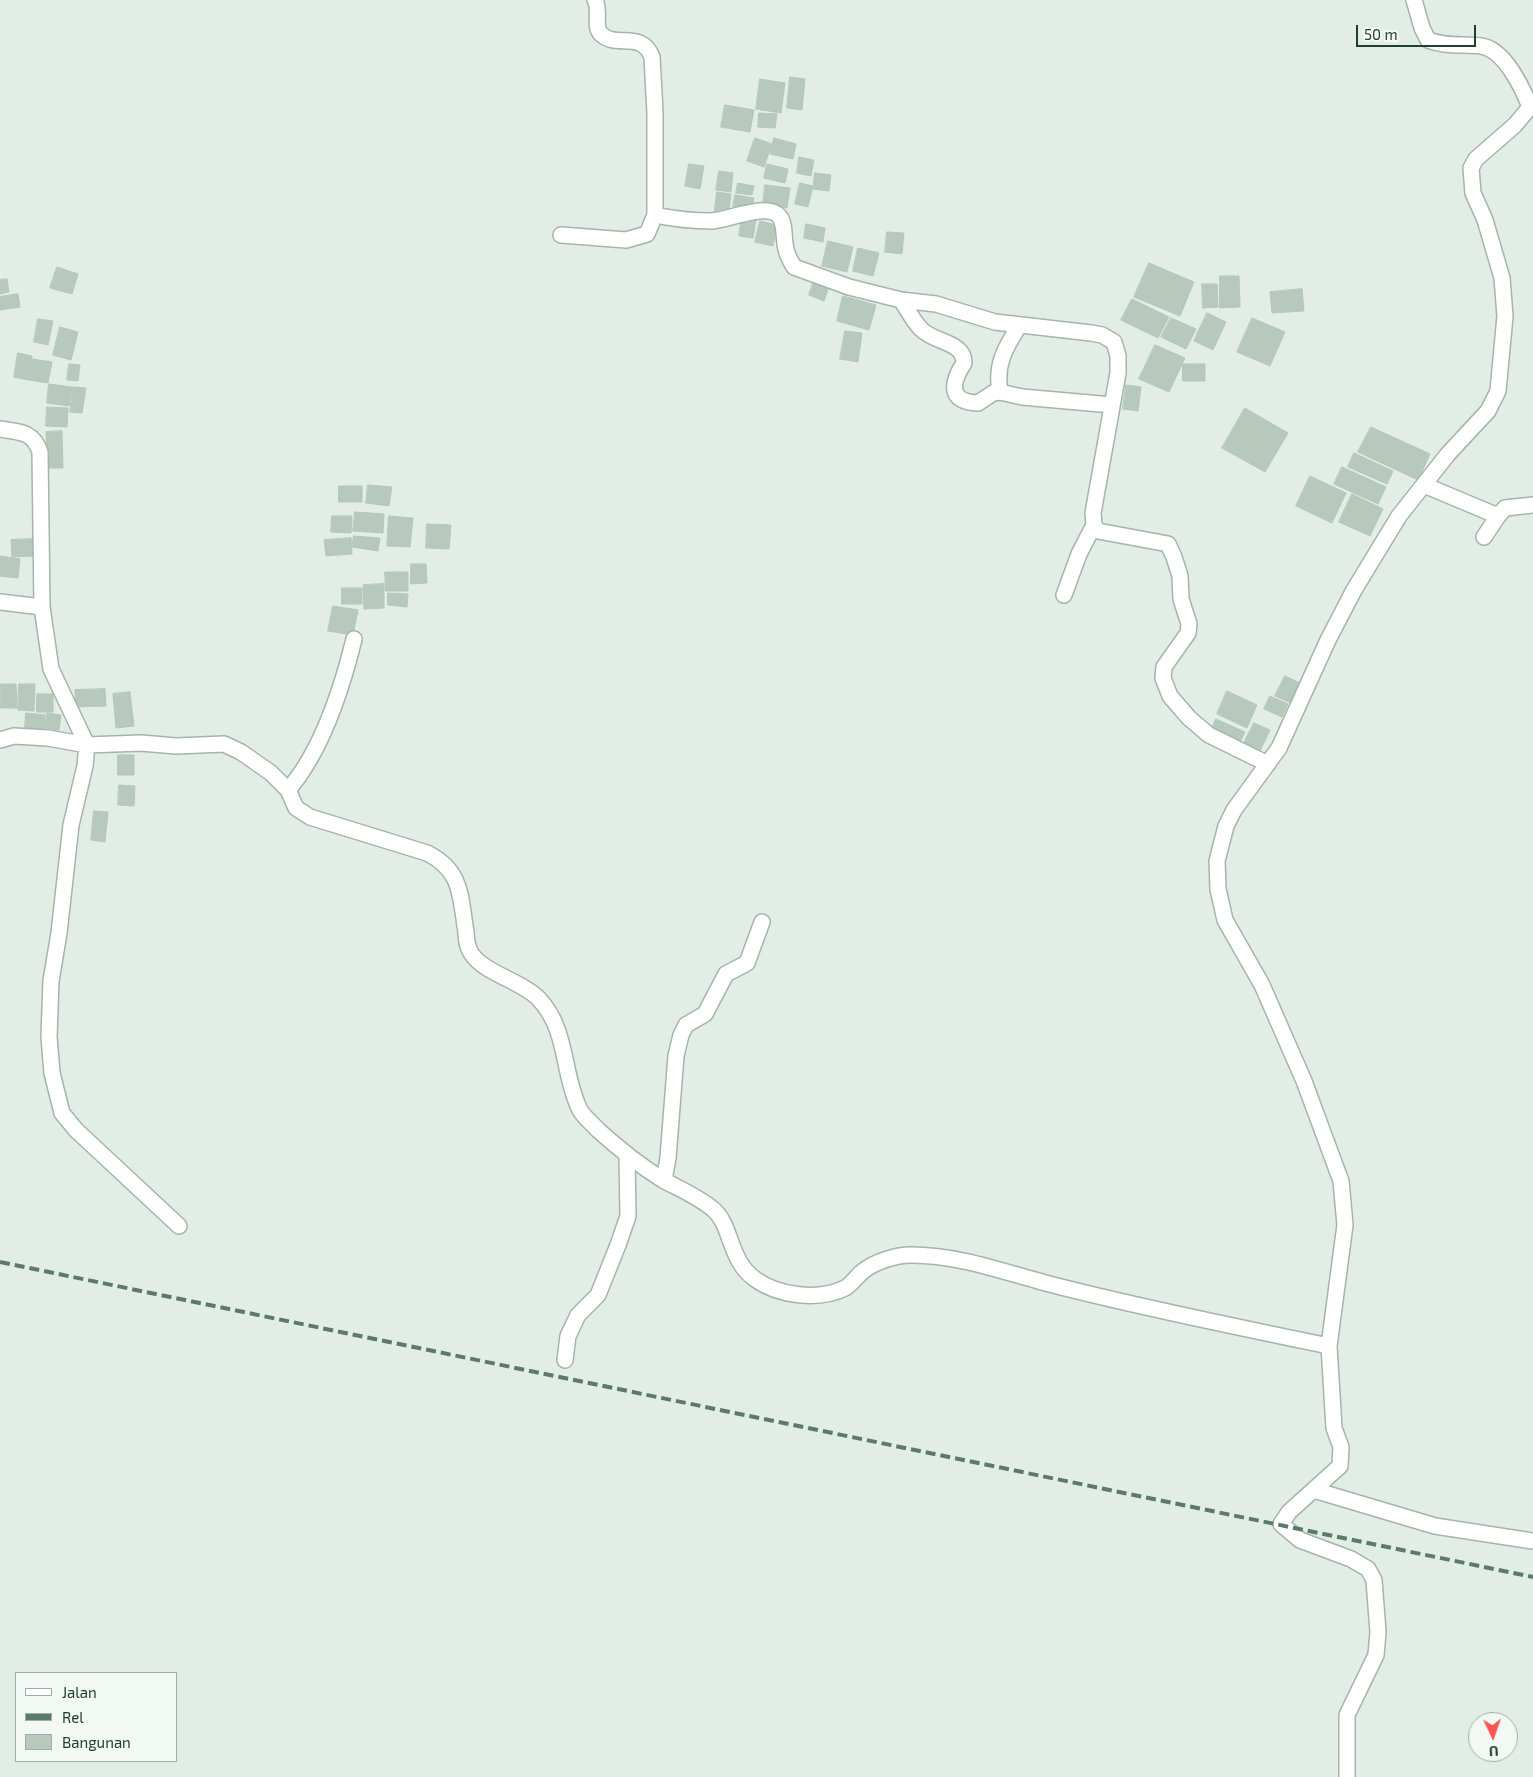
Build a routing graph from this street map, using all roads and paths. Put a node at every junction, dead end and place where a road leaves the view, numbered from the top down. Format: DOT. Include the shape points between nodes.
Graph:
graph roads {
  1 [pos="596,0"];
  2 [pos="1414,0"];
  3 [pos="1532,105"];
  4 [pos="655,215"];
  5 [pos="561,235"];
  6 [pos="901,300"];
  7 [pos="1020,326"];
  8 [pos="1000,392"];
  9 [pos="1112,405"];
  10 [pos="0,429"];
  11 [pos="1424,485"];
  12 [pos="1533,505"];
  13 [pos="1498,516"];
  14 [pos="1094,525"];
  15 [pos="1484,537"];
  16 [pos="1064,596"];
  17 [pos="0,602"];
  18 [pos="42,607"];
  19 [pos="354,639"];
  20 [pos="0,740"];
  21 [pos="87,745"];
  22 [pos="1268,764"];
  23 [pos="288,790"];
  24 [pos="762,922"];
  25 [pos="627,1158"];
  26 [pos="664,1180"];
  27 [pos="179,1226"];
  28 [pos="1329,1346"];
  29 [pos="565,1360"];
  30 [pos="1314,1490"];
  31 [pos="1533,1541"];
  32 [pos="1347,1777"];
  1 -- 4 [label="street" via="601,34 639,42 649,49 652,57"];
  2 -- 3 [label="street" via="1428,40 1440,45 1484,46 1498,53"];
  3 -- 11 [label="street" via="1515,125 1476,159 1471,168 1473,194 1485,220 1502,278 1505,316 1498,390 1488,411"];
  4 -- 5 [label="street" via="647,234 633,240"];
  4 -- 6 [label="street" via="713,221 754,211 770,211 783,221 785,249 794,267 849,287"];
  6 -- 7 [label="street" via="936,304"];
  6 -- 8 [label="street" via="922,330 961,352 964,363 954,387 958,397 978,403 992,393"];
  7 -- 8 [label="street" via="1005,347 999,363"];
  7 -- 9 [label="street" via="1091,333 1114,342 1118,373"];
  8 -- 9 [label="street" via="1022,398"];
  9 -- 14 [label="street" via="1093,513"];
  10 -- 18 [label="street" via="31,435 40,452"];
  11 -- 13 [label="street"];
  11 -- 22 [label="street" via="1399,516 1354,590"];
  12 -- 13 [label="street" via="1506,508"];
  13 -- 15 [label="street"];
  14 -- 16 [label="street" via="1079,554"];
  14 -- 22 [label="street" via="1104,533 1168,544 1180,576 1181,599 1189,624 1188,633 1164,667 1163,678 1170,696 1210,735"];
  17 -- 18 [label="street"];
  18 -- 21 [label="street" via="51,669"];
  19 -- 23 [label="street" via="337,701 301,775"];
  20 -- 21 [label="street" via="14,736"];
  21 -- 23 [label="street" via="224,744 271,773"];
  21 -- 27 [label="street" via="71,825 51,981 50,1037 56,1095 62,1113 76,1130"];
  22 -- 28 [label="street" via="1226,826 1217,861 1218,889 1225,920 1262,985 1300,1072 1341,1181 1345,1225"];
  23 -- 25 [label="street" via="296,808 310,818 441,860 459,887 469,949 480,964 527,989 552,1016 562,1038 579,1110"];
  24 -- 26 [label="street" via="747,963 726,974 705,1014 686,1025 681,1035 676,1056"];
  25 -- 26 [label="street"];
  25 -- 29 [label="street" via="628,1216 598,1295 578,1315 568,1336"];
  26 -- 28 [label="street" via="716,1211 733,1252 744,1268 755,1279 787,1292 816,1296 846,1288 865,1270 881,1261 908,1254 955,1259 1145,1308"];
  28 -- 30 [label="street" via="1334,1428 1341,1447 1340,1466"];
  30 -- 31 [label="street" via="1435,1526"];
  30 -- 32 [label="street" via="1289,1512 1281,1524 1300,1540 1339,1553 1368,1569 1374,1580 1378,1632 1376,1655 1348,1715"];
}
